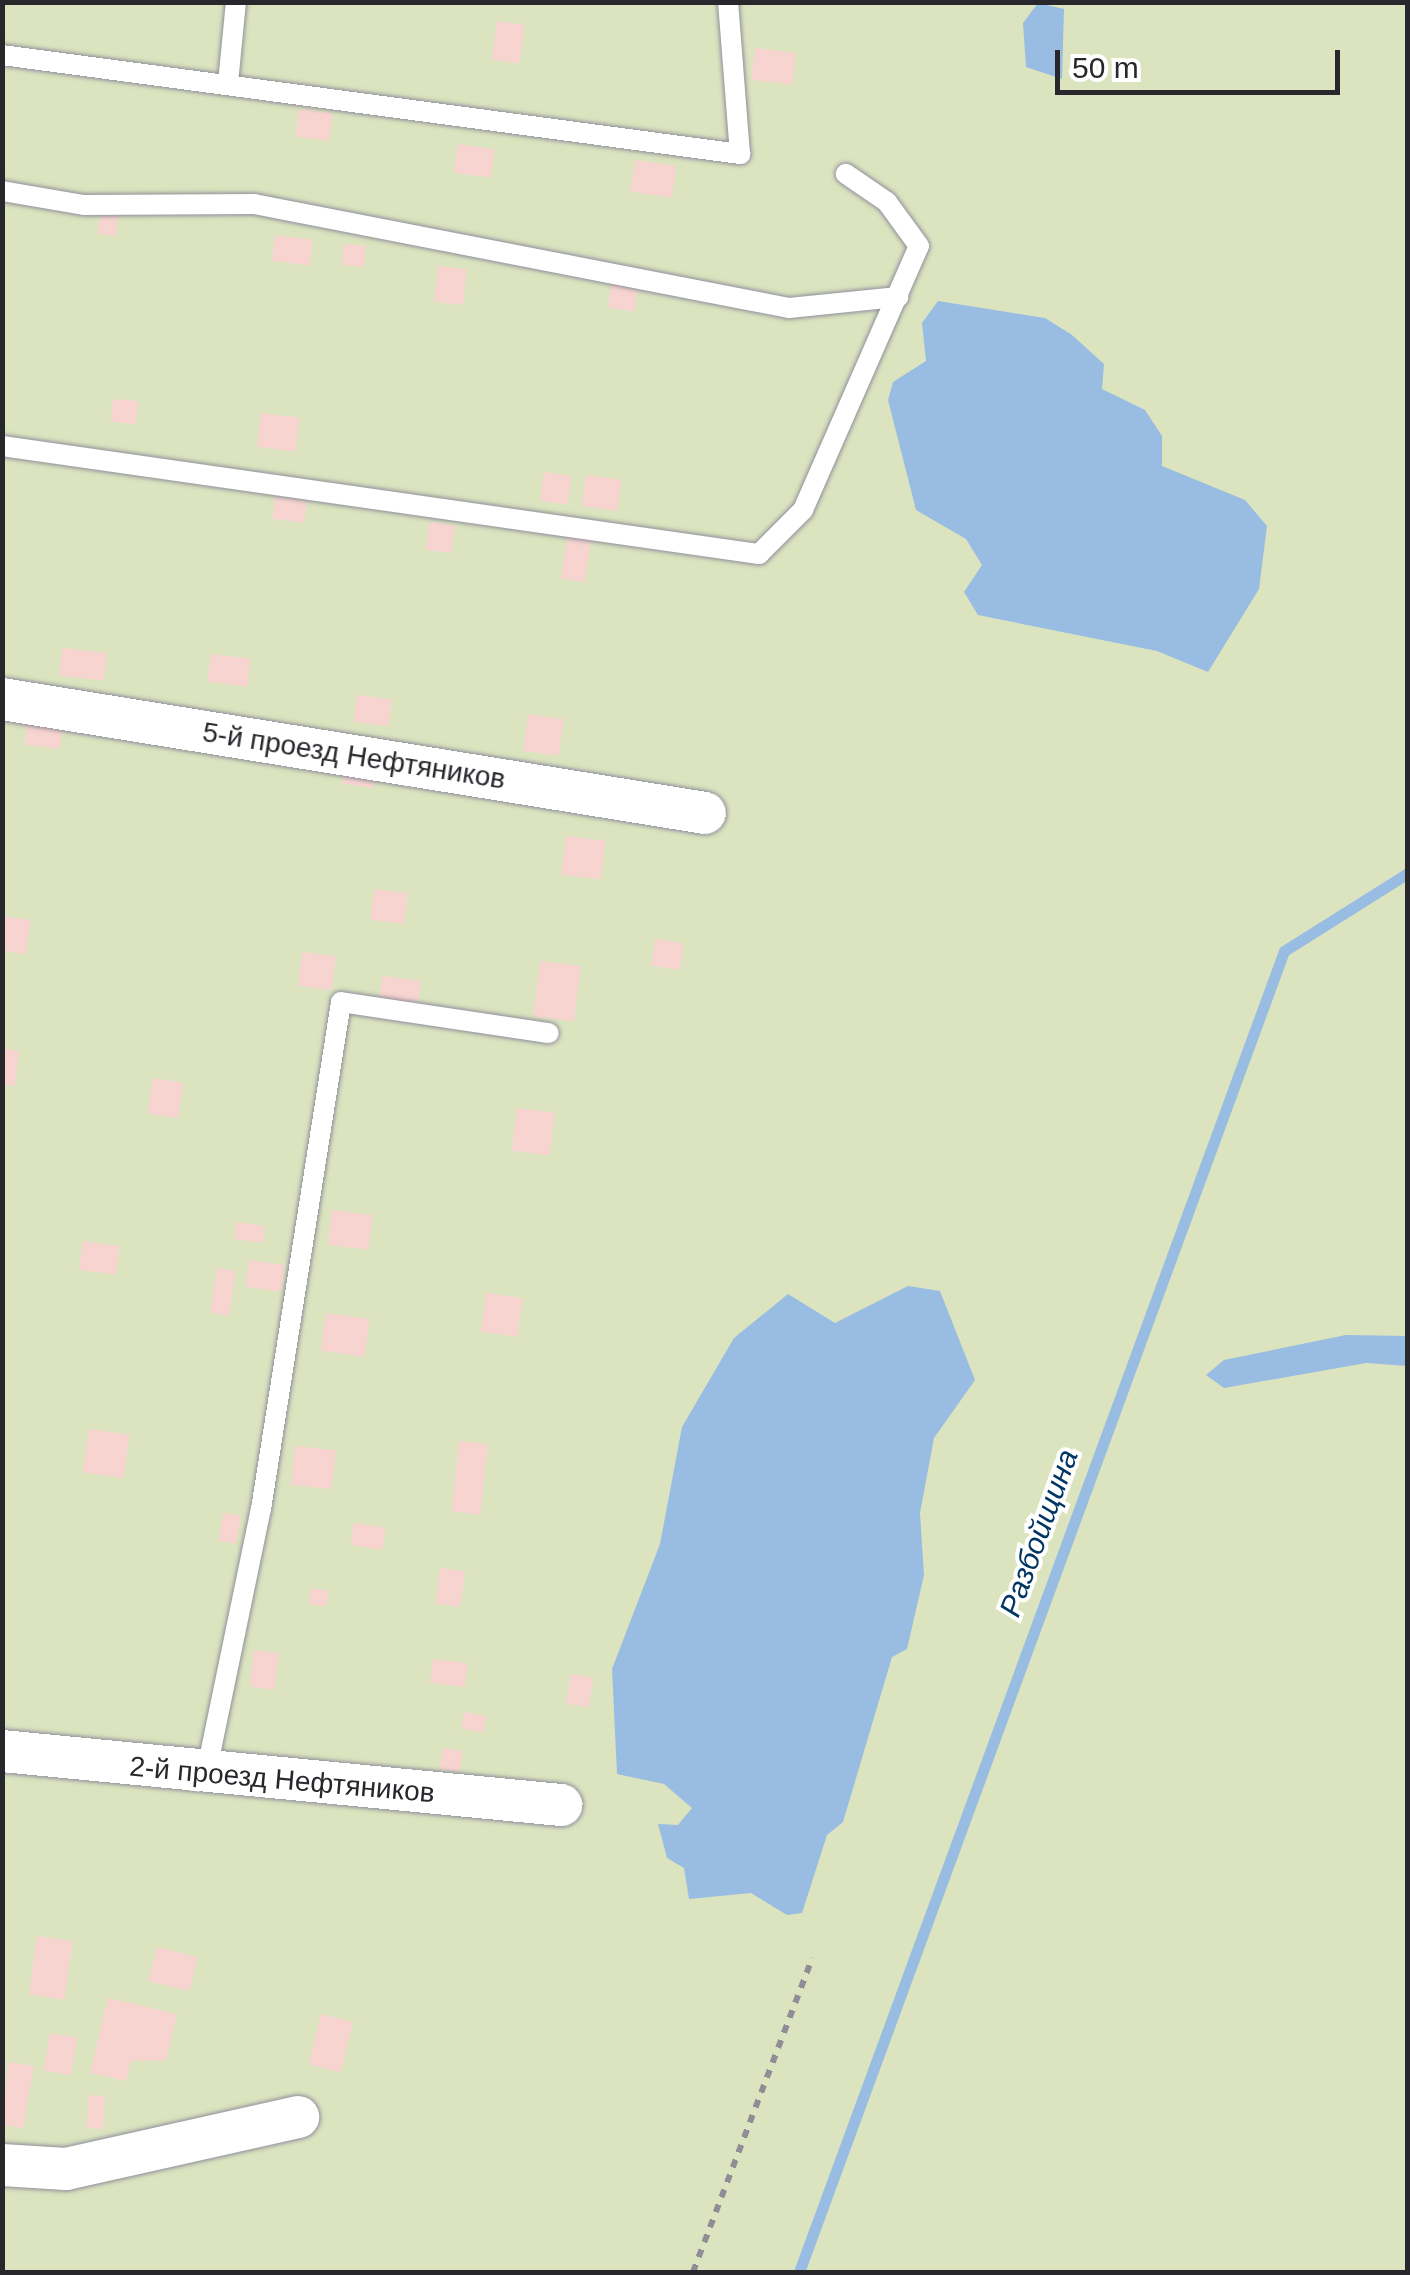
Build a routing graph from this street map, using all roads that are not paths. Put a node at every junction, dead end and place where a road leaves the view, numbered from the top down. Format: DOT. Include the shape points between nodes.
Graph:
graph roads {
  1 [pos="236,2"];
  2 [pos="728,2"];
  3 [pos="2,55"];
  4 [pos="228,83"];
  5 [pos="846,174"];
  6 [pos="2,191"];
  7 [pos="898,297"];
  8 [pos="2,446"];
  9 [pos="2,699"];
  10 [pos="705,813"];
  11 [pos="549,1034"];
  12 [pos="2,1750"];
  13 [pos="206,1776"];
  14 [pos="561,1805"];
  15 [pos="298,2117"];
  16 [pos="2,2166"];
  1 -- 4 [label="lane"];
  2 -- 4 [label="lane" via="740,154"];
  3 -- 4 [label="lane"];
  5 -- 7 [label="lane" via="886,202 919,246"];
  6 -- 7 [label="lane" via="84,205 254,204 789,308"];
  7 -- 8 [label="lane" via="803,510 759,554"];
  9 -- 10 [label="street, 5-й проезд Нефтяников"];
  11 -- 13 [label="lane" via="341,1002 260,1510"];
  12 -- 13 [label="street, 2-й проезд Нефтяников"];
  13 -- 14 [label="street, 2-й проезд Нефтяников"];
  15 -- 16 [label="street" via="66,2168"];
}
